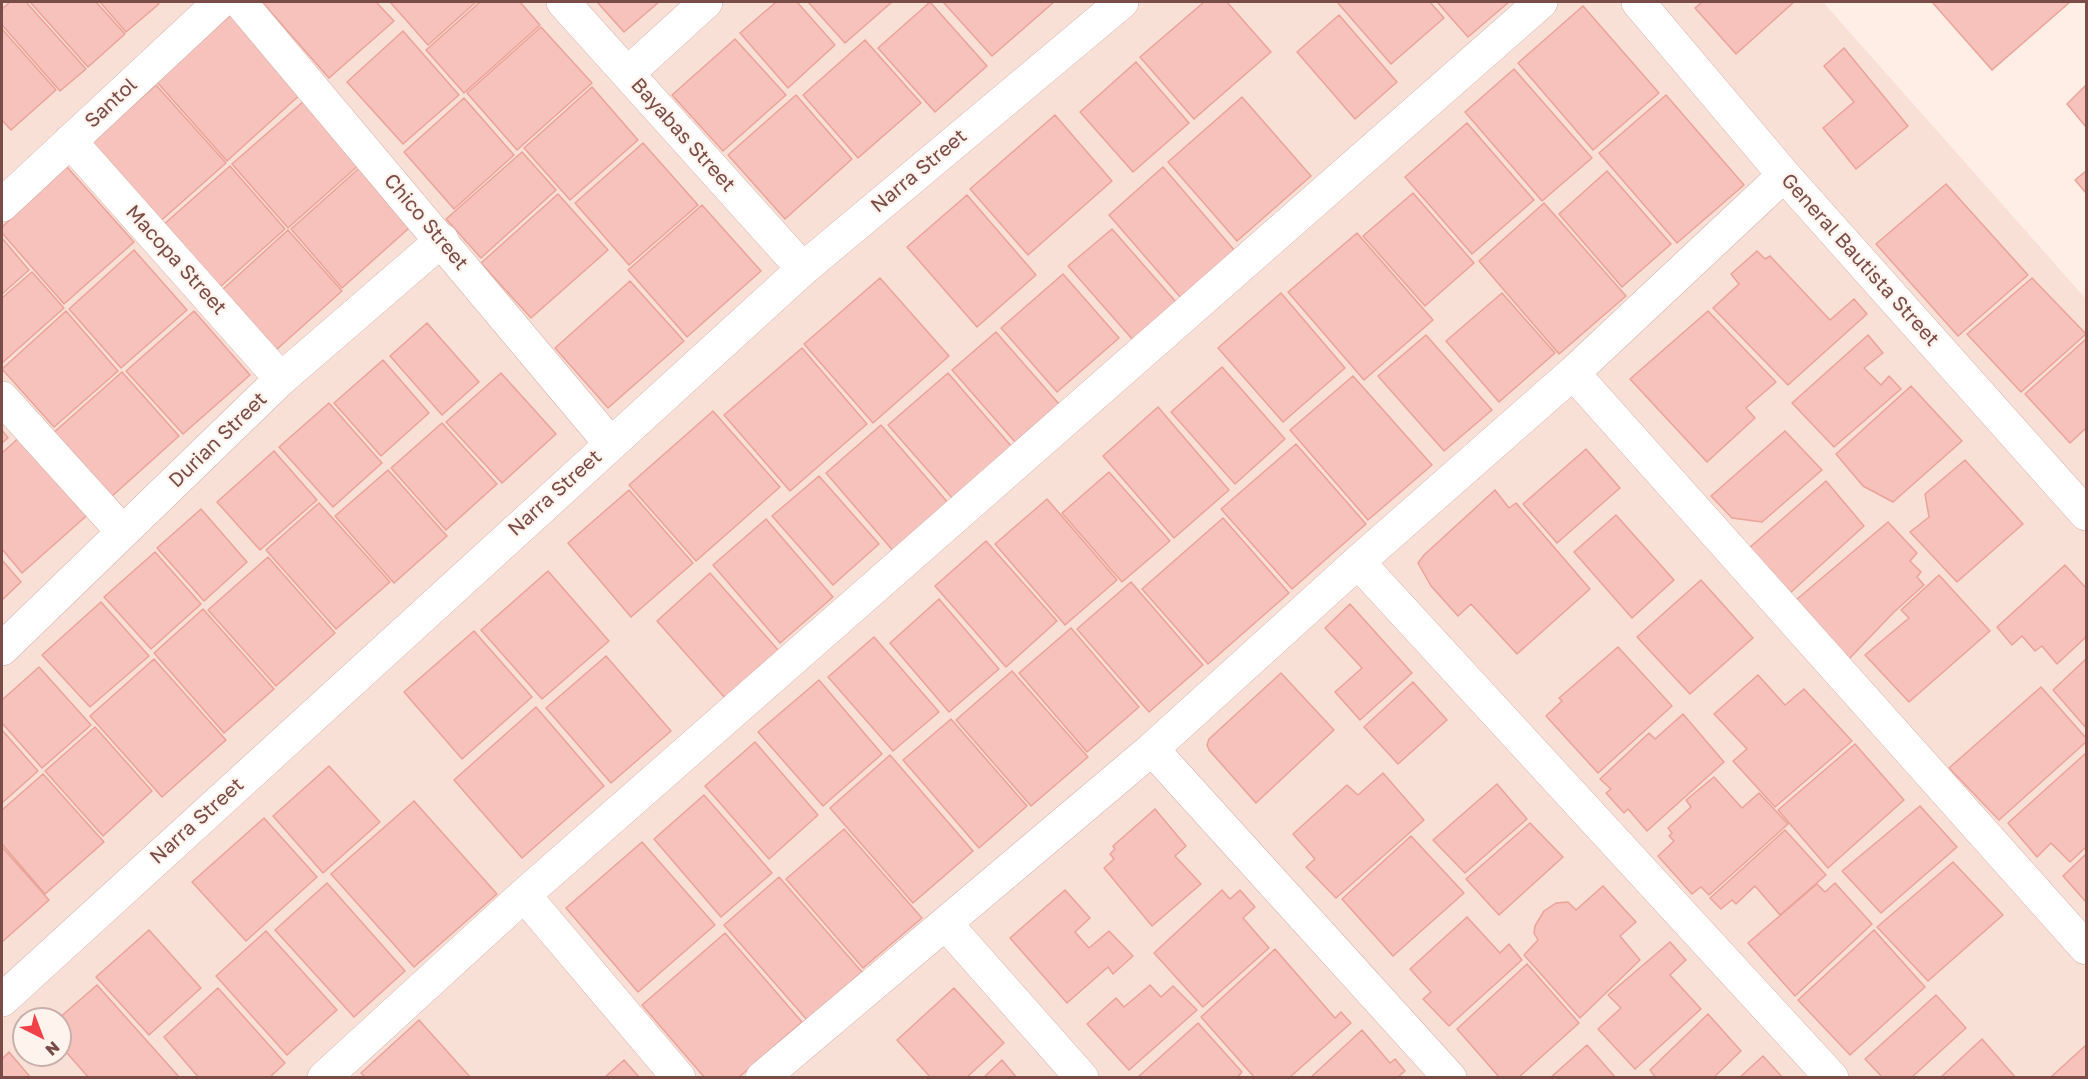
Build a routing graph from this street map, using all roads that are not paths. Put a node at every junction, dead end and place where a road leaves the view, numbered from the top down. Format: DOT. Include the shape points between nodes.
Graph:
graph roads {
  1 [pos="220,2"];
  2 [pos="240,2"];
  3 [pos="563,2"];
  4 [pos="706,2"];
  5 [pos="1122,2"];
  6 [pos="1541,2"];
  7 [pos="1638,2"];
  8 [pos="628,73"];
  9 [pos="70,141"];
  10 [pos="1784,175"];
  11 [pos="2,204"];
  12 [pos="442,240"];
  13 [pos="803,269"];
  14 [pos="1573,373"];
  15 [pos="281,379"];
  16 [pos="2,398"];
  17 [pos="610,443"];
  18 [pos="2086,514"];
  19 [pos="122,531"];
  20 [pos="1358,562"];
  21 [pos="2,649"];
  22 [pos="1152,749"];
  23 [pos="524,895"];
  24 [pos="946,924"];
  25 [pos="2086,948"];
  26 [pos="2,1000"];
  27 [pos="324,1077"];
  28 [pos="679,1077"];
  29 [pos="762,1077"];
  30 [pos="1082,1077"];
  31 [pos="1450,1077"];
  32 [pos="1832,1077"];
  1 -- 9 [label="street, Santol"];
  2 -- 12 [label="street, Chico Street"];
  3 -- 8 [label="street, Bayabas Street"];
  4 -- 8 [label="street"];
  5 -- 13 [label="street, Narra Street"];
  6 -- 23 [label="street"];
  7 -- 10 [label="street, General Bautista Street"];
  8 -- 13 [label="street, Bayabas Street"];
  9 -- 11 [label="street, Santol"];
  9 -- 15 [label="street, Macopa Street"];
  10 -- 14 [label="street"];
  10 -- 18 [label="street, General Bautista Street"];
  12 -- 15 [label="street, Durian Street"];
  12 -- 17 [label="street, Chico Street"];
  13 -- 17 [label="street, Narra Street"];
  14 -- 20 [label="street"];
  14 -- 25 [label="street"];
  15 -- 19 [label="street, Durian Street"];
  16 -- 19 [label="street"];
  17 -- 26 [label="street, Narra Street"];
  19 -- 21 [label="street, Durian Street"];
  20 -- 22 [label="street"];
  20 -- 32 [label="street"];
  22 -- 24 [label="street"];
  22 -- 31 [label="street"];
  23 -- 27 [label="street"];
  23 -- 28 [label="street"];
  24 -- 29 [label="street"];
  24 -- 30 [label="street"];
}
